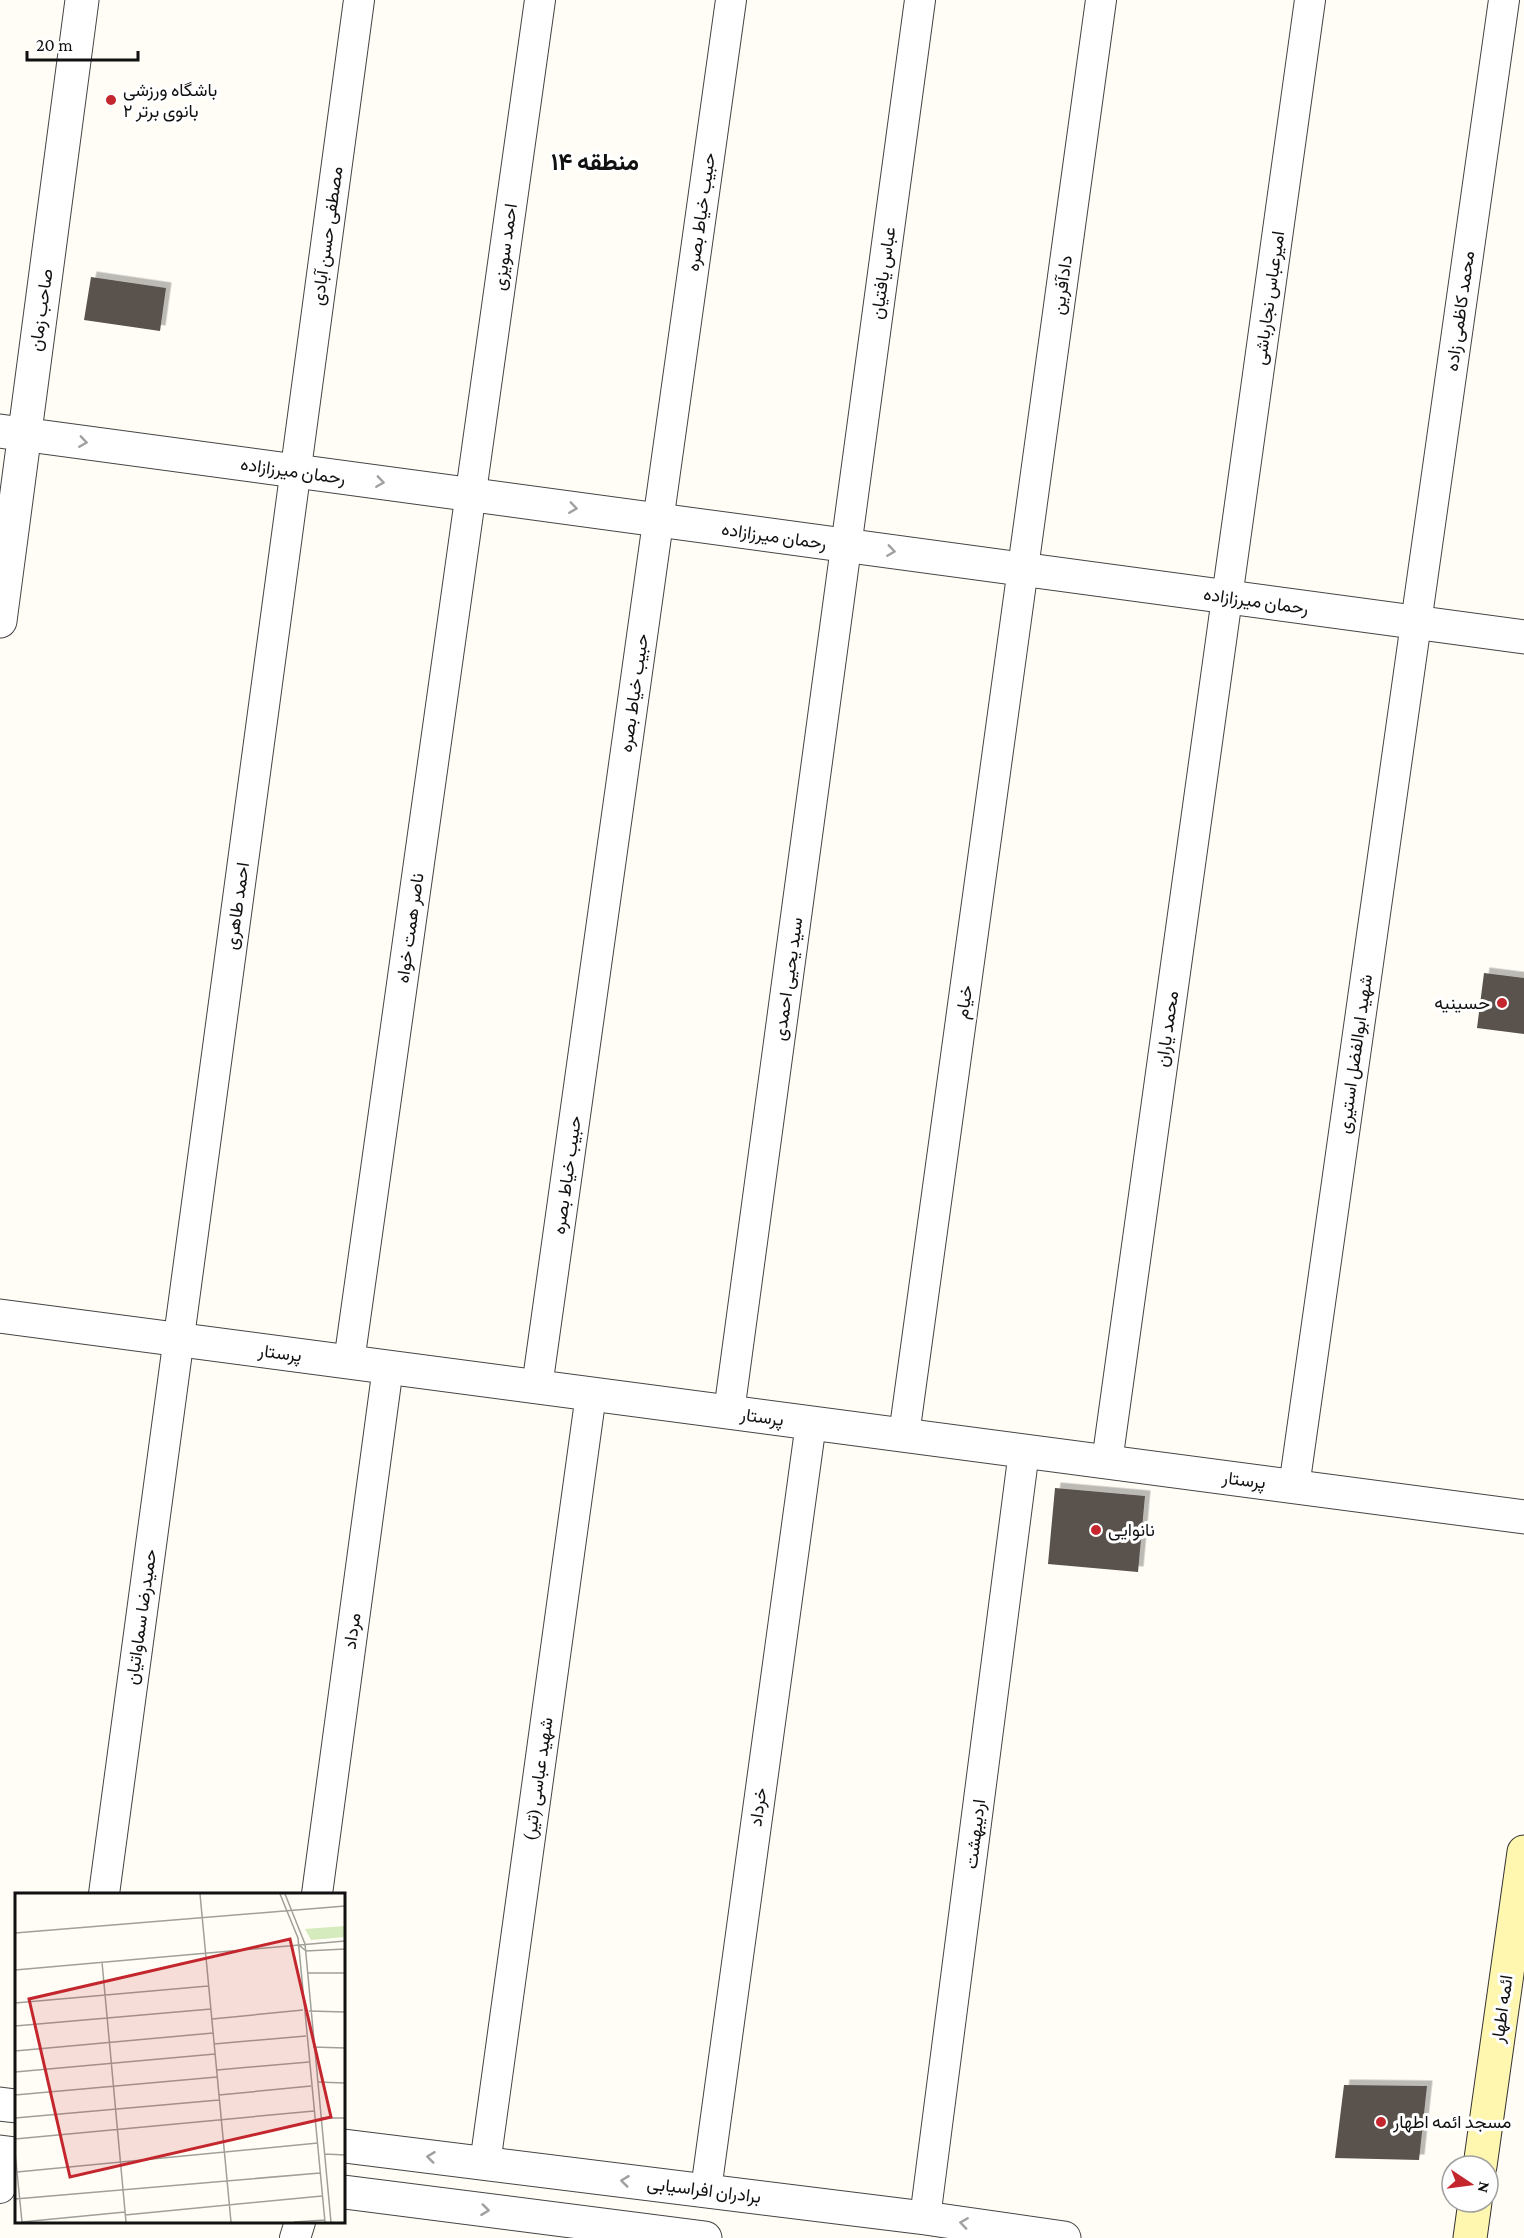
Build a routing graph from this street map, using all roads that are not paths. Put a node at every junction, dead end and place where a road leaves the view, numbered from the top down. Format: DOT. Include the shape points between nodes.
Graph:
graph roads {
  1 [pos="82,0"];
  2 [pos="359,0"];
  3 [pos="540,0"];
  4 [pos="731,0"];
  5 [pos="920,0"];
  6 [pos="1101,0"];
  7 [pos="1310,0"];
  8 [pos="1504,0"];
  9 [pos="12,433"];
  10 [pos="296,471"];
  11 [pos="471,495"];
  12 [pos="658,520"];
  13 [pos="847,545"];
  14 [pos="1023,569"];
  15 [pos="1227,597"];
  16 [pos="0,621"];
  17 [pos="1416,622"];
  18 [pos="1524,637"];
  19 [pos="0,1316"];
  20 [pos="179,1340"];
  21 [pos="349,1362"];
  22 [pos="388,1367"];
  23 [pos="537,1387"];
  24 [pos="591,1394"];
  25 [pos="729,1412"];
  26 [pos="811,1423"];
  27 [pos="904,1435"];
  28 [pos="1024,1451"];
  29 [pos="1107,1462"];
  30 [pos="1294,1486"];
  31 [pos="1524,1517"];
  32 [pos="1524,1852"];
  33 [pos="104,1893"];
  34 [pos="317,1893"];
  35 [pos="0,2104"];
  36 [pos="15,2106"];
  37 [pos="345,2146"];
  38 [pos="8,2153"];
  39 [pos="1482,2154"];
  40 [pos="485,2164"];
  41 [pos="0,2188"];
  42 [pos="706,2190"];
  43 [pos="345,2192"];
  44 [pos="1473,2214"];
  45 [pos="925,2218"];
  46 [pos="300,2223"];
  47 [pos="597,2231"];
  48 [pos="296,2238"];
  49 [pos="705,2238"];
  50 [pos="1064,2238"];
  51 [pos="1470,2238"];
  1 -- 9 [label="street, صاحب زمان"];
  2 -- 10 [label="street, مصطفی حسن آبادی"];
  3 -- 11 [label="street, احمد سویزی"];
  4 -- 12 [label="street, حبیب خیاط بصره"];
  5 -- 13 [label="street, عباس یافتیان"];
  6 -- 14 [label="street, دادآفرین"];
  7 -- 15 [label="street, امیرعباس نجارباشی"];
  8 -- 17 [label="street, محمد کاظمی زاده"];
  9 -- 10 [label="street, رحمان میرزازاده, one-way"];
  9 -- 16 [label="street, صاحب زمان"];
  10 -- 11 [label="street, رحمان میرزازاده, one-way"];
  10 -- 20 [label="street, احمد طاهری"];
  11 -- 12 [label="street, رحمان میرزازاده, one-way"];
  11 -- 21 [label="street, ناصر همت خواه"];
  12 -- 13 [label="street, رحمان میرزازاده"];
  12 -- 23 [label="street, حبیب خیاط بصره"];
  13 -- 14 [label="street, رحمان میرزازاده, one-way"];
  13 -- 25 [label="street, سید یحیی احمدی"];
  14 -- 15 [label="street, رحمان میرزازاده"];
  14 -- 27 [label="street, خیام"];
  15 -- 17 [label="street, رحمان میرزازاده"];
  15 -- 29 [label="street, محمد یاران"];
  17 -- 18 [label="street, رحمان میرزازاده"];
  17 -- 30 [label="street, شهید ابوالفضل استیری"];
  19 -- 20 [label="street, پرستار"];
  20 -- 21 [label="street, پرستار"];
  20 -- 33 [label="street, حمیدرضا سماواتیان"];
  21 -- 22 [label="street, پرستار"];
  22 -- 23 [label="street, پرستار"];
  22 -- 34 [label="street, مرداد"];
  23 -- 24 [label="street, پرستار"];
  24 -- 25 [label="street, پرستار"];
  24 -- 40 [label="street, شهید عباسی (تیر)"];
  25 -- 26 [label="street, پرستار"];
  26 -- 27 [label="street, پرستار"];
  26 -- 42 [label="street, خرداد"];
  27 -- 28 [label="street, پرستار"];
  28 -- 29 [label="street, پرستار"];
  28 -- 45 [label="street, اردیبهشت"];
  29 -- 30 [label="street, پرستار"];
  30 -- 31 [label="street, پرستار"];
  32 -- 39 [label="main road, ائمه اطهار"];
  35 -- 36 [label="street"];
  40 -- 37 [label="street, برادران افراسیابی, one-way"];
  38 -- 41 [label="street"];
  42 -- 40 [label="street, برادران افراسیابی, one-way"];
  42 -- 45 [label="street, برادران افراسیابی"];
  43 -- 47 [label="street, one-way"];
  44 -- 51 [label="main road"];
  50 -- 45 [label="street, برادران افراسیابی, one-way"];
  46 -- 48 [label="street"];
  47 -- 49 [label="street"];
}
